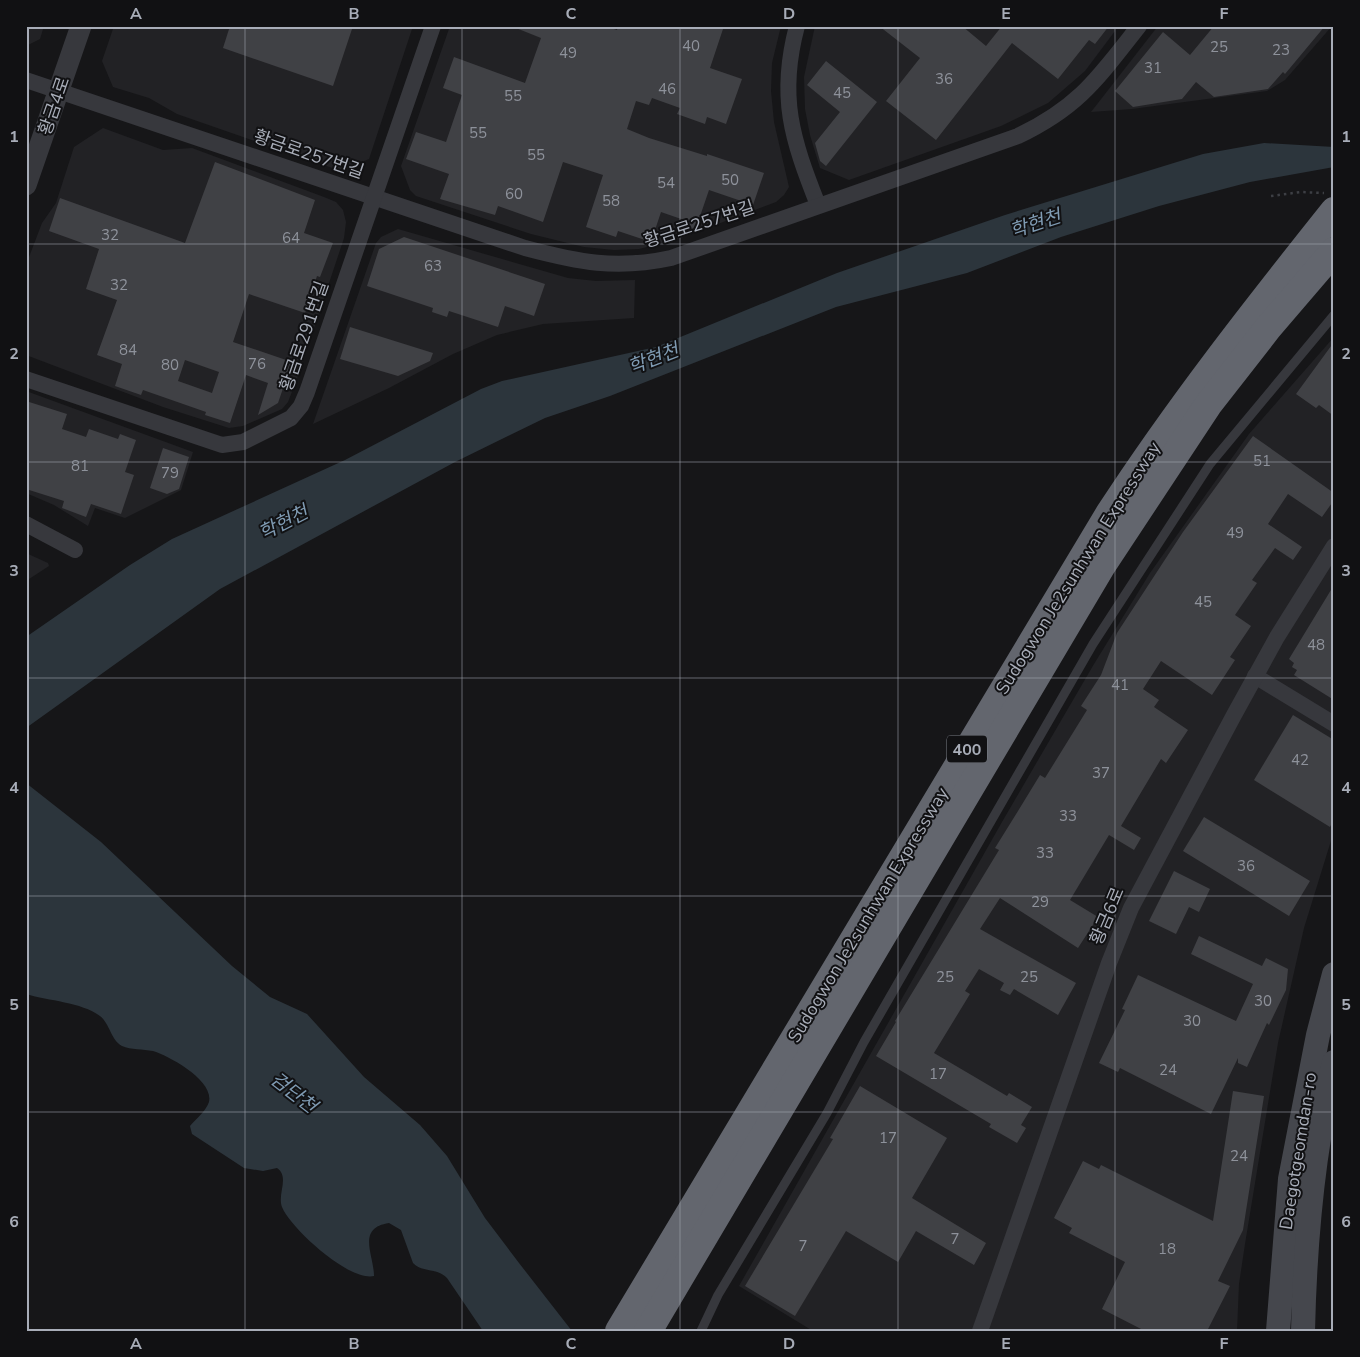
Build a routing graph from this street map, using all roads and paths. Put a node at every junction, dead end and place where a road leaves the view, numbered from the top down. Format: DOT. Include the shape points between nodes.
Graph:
graph roads {
  1 [pos="81,26"];
  2 [pos="432,26"];
  3 [pos="797,26"];
  4 [pos="1139,26"];
  5 [pos="26,80"];
  6 [pos="59,90"];
  7 [pos="26,185"];
  8 [pos="1334,194"];
  9 [pos="1271,196"];
  10 [pos="374,197"];
  11 [pos="818,205"];
  12 [pos="1334,211"];
  13 [pos="1334,251"];
  14 [pos="1334,315"];
  15 [pos="26,379"];
  16 [pos="26,524"];
  17 [pos="1334,546"];
  18 [pos="76,550"];
  19 [pos="1256,676"];
  20 [pos="1334,724"];
  21 [pos="1334,974"];
  22 [pos="1334,1062"];
  23 [pos="637,1324"];
  24 [pos="701,1331"];
  25 [pos="980,1331"];
  26 [pos="1278,1331"];
  27 [pos="1303,1331"];
  1 -- 6 [label="street, 황금4로"];
  2 -- 10 [label="street, 황금로291번길"];
  3 -- 11 [label="street" via="789,65 788,112"];
  4 -- 11 [label="street, 황금로257번길" via="1090,87 1052,119 1018,136"];
  5 -- 6 [label="street, 황금로257번길"];
  6 -- 7 [label="street, 황금4로"];
  6 -- 10 [label="street, 황금로257번길"];
  8 -- 9 [label="path" via="1301,192"];
  10 -- 11 [label="street, 황금로257번길" via="525,248 609,265 671,258"];
  10 -- 15 [label="street, 황금로291번길" via="301,406 297,414 283,423 243,442 222,446"];
  12 -- 23 [label="highway, Sudogwon Je2sunhwan Expressway / 400" via="1198,384 1109,514"];
  13 -- 23 [label="highway, Sudogwon Je2sunhwan Expressway / 400" via="1208,405 1101,567"];
  14 -- 24 [label="lane" via="1210,464 1094,644 869,1034 827,1113 718,1295"];
  16 -- 18 [label="street"];
  17 -- 19 [label="street, 황금6로" via="1298,601"];
  19 -- 20 [label="street"];
  19 -- 25 [label="street, 황금6로" via="1130,908"];
  21 -- 26 [label="main road, Daegotgeomdan-ro" via="1318,1035 1290,1179"];
  22 -- 27 [label="main road, Daegotgeomdan-ro" via="1310,1216"];
}
